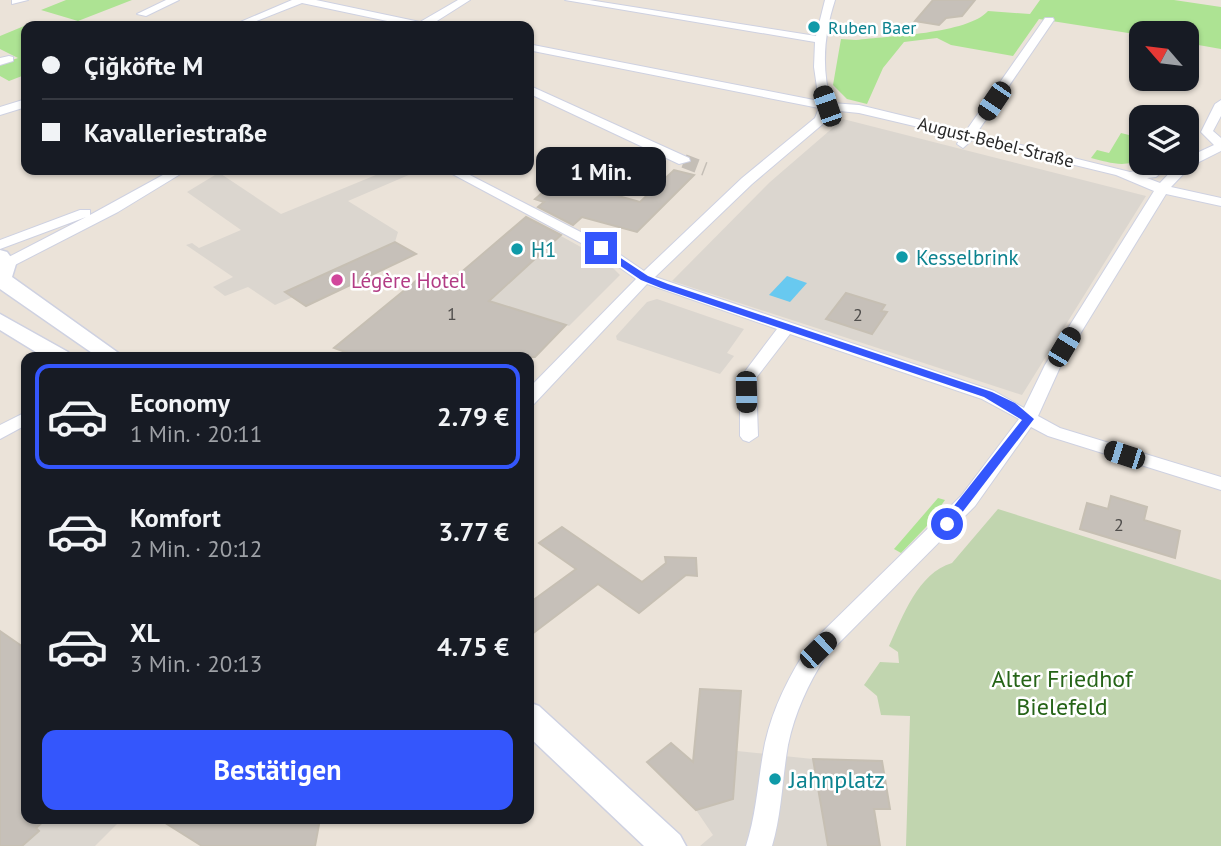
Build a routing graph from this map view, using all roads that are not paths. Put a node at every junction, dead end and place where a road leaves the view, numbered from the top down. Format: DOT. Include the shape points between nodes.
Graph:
graph roads {
  1 [pos="174,0"];
  2 [pos="301,0"];
  3 [pos="367,0"];
  4 [pos="465,0"];
  5 [pos="570,0"];
  6 [pos="830,0"];
  7 [pos="348,10"];
  8 [pos="142,14"];
  9 [pos="1049,20"];
  10 [pos="248,21"];
  11 [pos="399,21"];
  12 [pos="430,21"];
  13 [pos="823,40"];
  14 [pos="534,48"];
  15 [pos="534,91"];
  16 [pos="1221,104"];
  17 [pos="21,105"];
  18 [pos="827,106"];
  19 [pos="0,111"];
  20 [pos="967,140"];
  21 [pos="1221,146"];
  22 [pos="1199,149"];
  23 [pos="1199,157"];
  24 [pos="684,161"];
  25 [pos="1119,173"];
  26 [pos="1129,173"];
  27 [pos="161,175"];
  28 [pos="171,175"];
  29 [pos="462,175"];
  30 [pos="1173,175"];
  31 [pos="1163,189"];
  32 [pos="1221,202"];
  33 [pos="109,207"];
  34 [pos="2,266"];
  35 [pos="645,278"];
  36 [pos="0,321"];
  37 [pos="69,326"];
  38 [pos="786,328"];
  39 [pos="36,342"];
  40 [pos="52,352"];
  41 [pos="103,352"];
  42 [pos="534,394"];
  43 [pos="1028,419"];
  44 [pos="21,420"];
  45 [pos="0,433"];
  46 [pos="748,436"];
  47 [pos="1221,484"];
  48 [pos="534,721"];
  49 [pos="668,846"];
  50 [pos="759,846"];
  1 -- 8 [label="street"];
  2 -- 7 [label="street"];
  2 -- 10 [label="street"];
  3 -- 7 [label="street"];
  4 -- 12 [label="street"];
  5 -- 13 [label="street"];
  6 -- 13 [label="street"];
  7 -- 11 [label="street"];
  9 -- 20 [label="street"];
  13 -- 18 [label="street" via="820,85"];
  14 -- 18 [label="street, August-Bebel-Straße"];
  15 -- 24 [label="street"];
  16 -- 21 [label="street" via="1207,132"];
  17 -- 19 [label="street"];
  18 -- 20 [label="street, August-Bebel-Straße" via="851,116"];
  18 -- 35 [label="street" via="820,120 747,181"];
  20 -- 25 [label="street, August-Bebel-Straße"];
  20 -- 31 [label="street, August-Bebel-Straße" via="1114,181"];
  21 -- 22 [label="street"];
  21 -- 23 [label="street"];
  25 -- 26 [label="street"];
  25 -- 31 [label="street, August-Bebel-Straße"];
  27 -- 33 [label="street"];
  28 -- 33 [label="street"];
  29 -- 35 [label="street" via="601,248"];
  30 -- 31 [label="street"];
  31 -- 32 [label="street, August-Bebel-Straße"];
  31 -- 43 [label="street" via="1053,365"];
  33 -- 34 [label="street"];
  33 -- 34 [label="street"];
  34 -- 37 [label="street"];
  35 -- 38 [label="street"];
  35 -- 42 [label="street"];
  36 -- 39 [label="street"];
  37 -- 39 [label="street" via="47,327 36,335"];
  37 -- 41 [label="street"];
  38 -- 43 [label="street" via="853,350 901,378"];
  38 -- 46 [label="street" via="748,378"];
  39 -- 40 [label="street"];
  43 -- 47 [label="street" via="1062,435"];
  43 -- 50 [label="street" via="947,524 805,668 781,723"];
  44 -- 45 [label="street"];
  48 -- 49 [label="street"];
}
